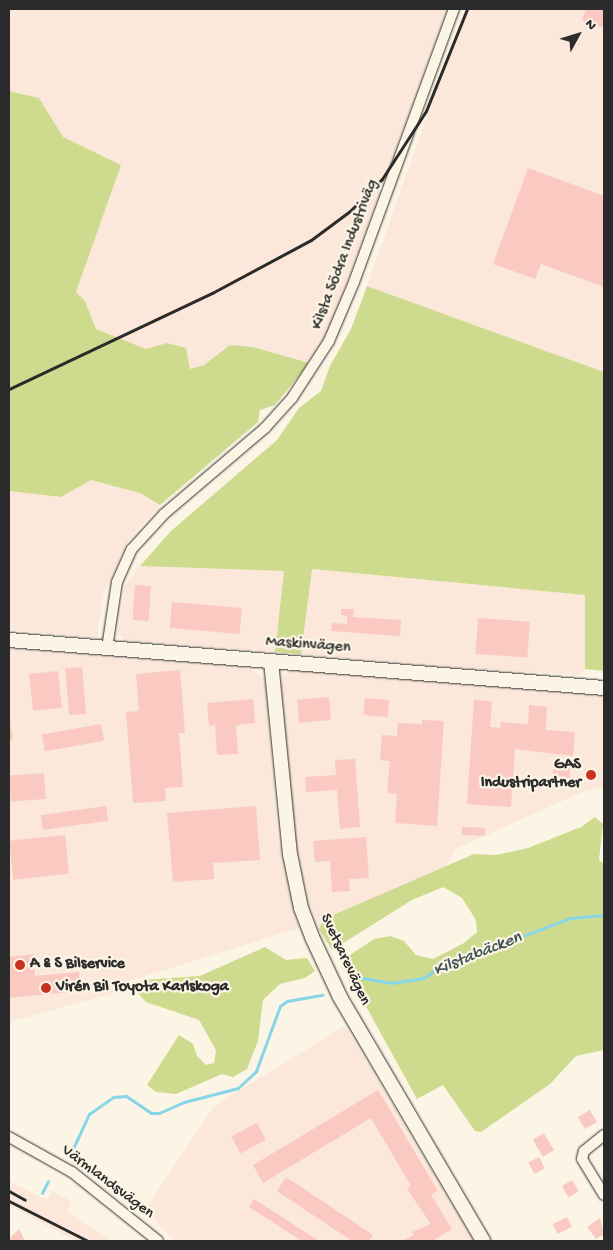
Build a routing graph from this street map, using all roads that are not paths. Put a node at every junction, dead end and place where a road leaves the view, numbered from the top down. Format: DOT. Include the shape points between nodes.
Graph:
graph roads {
  1 [pos="454,9"];
  2 [pos="9,640"];
  3 [pos="107,648"];
  4 [pos="270,661"];
  5 [pos="604,688"];
  6 [pos="604,1135"];
  7 [pos="9,1137"];
  8 [pos="604,1195"];
  9 [pos="158,1241"];
  10 [pos="483,1241"];
  1 -- 3 [label="street, Kilsta Södra Industriväg" via="354,282 329,341 292,398 265,428 164,514 132,549 114,591"];
  2 -- 3 [label="street, Maskinvägen"];
  3 -- 4 [label="street, Maskinvägen"];
  4 -- 5 [label="street, Maskinvägen"];
  4 -- 10 [label="street, Svetsarevägen" via="284,810 295,884 306,922 340,996"];
  6 -- 8 [label="street" via="592,1142 583,1157"];
  7 -- 9 [label="street, Värmlandsvägen" via="72,1172"];
}
